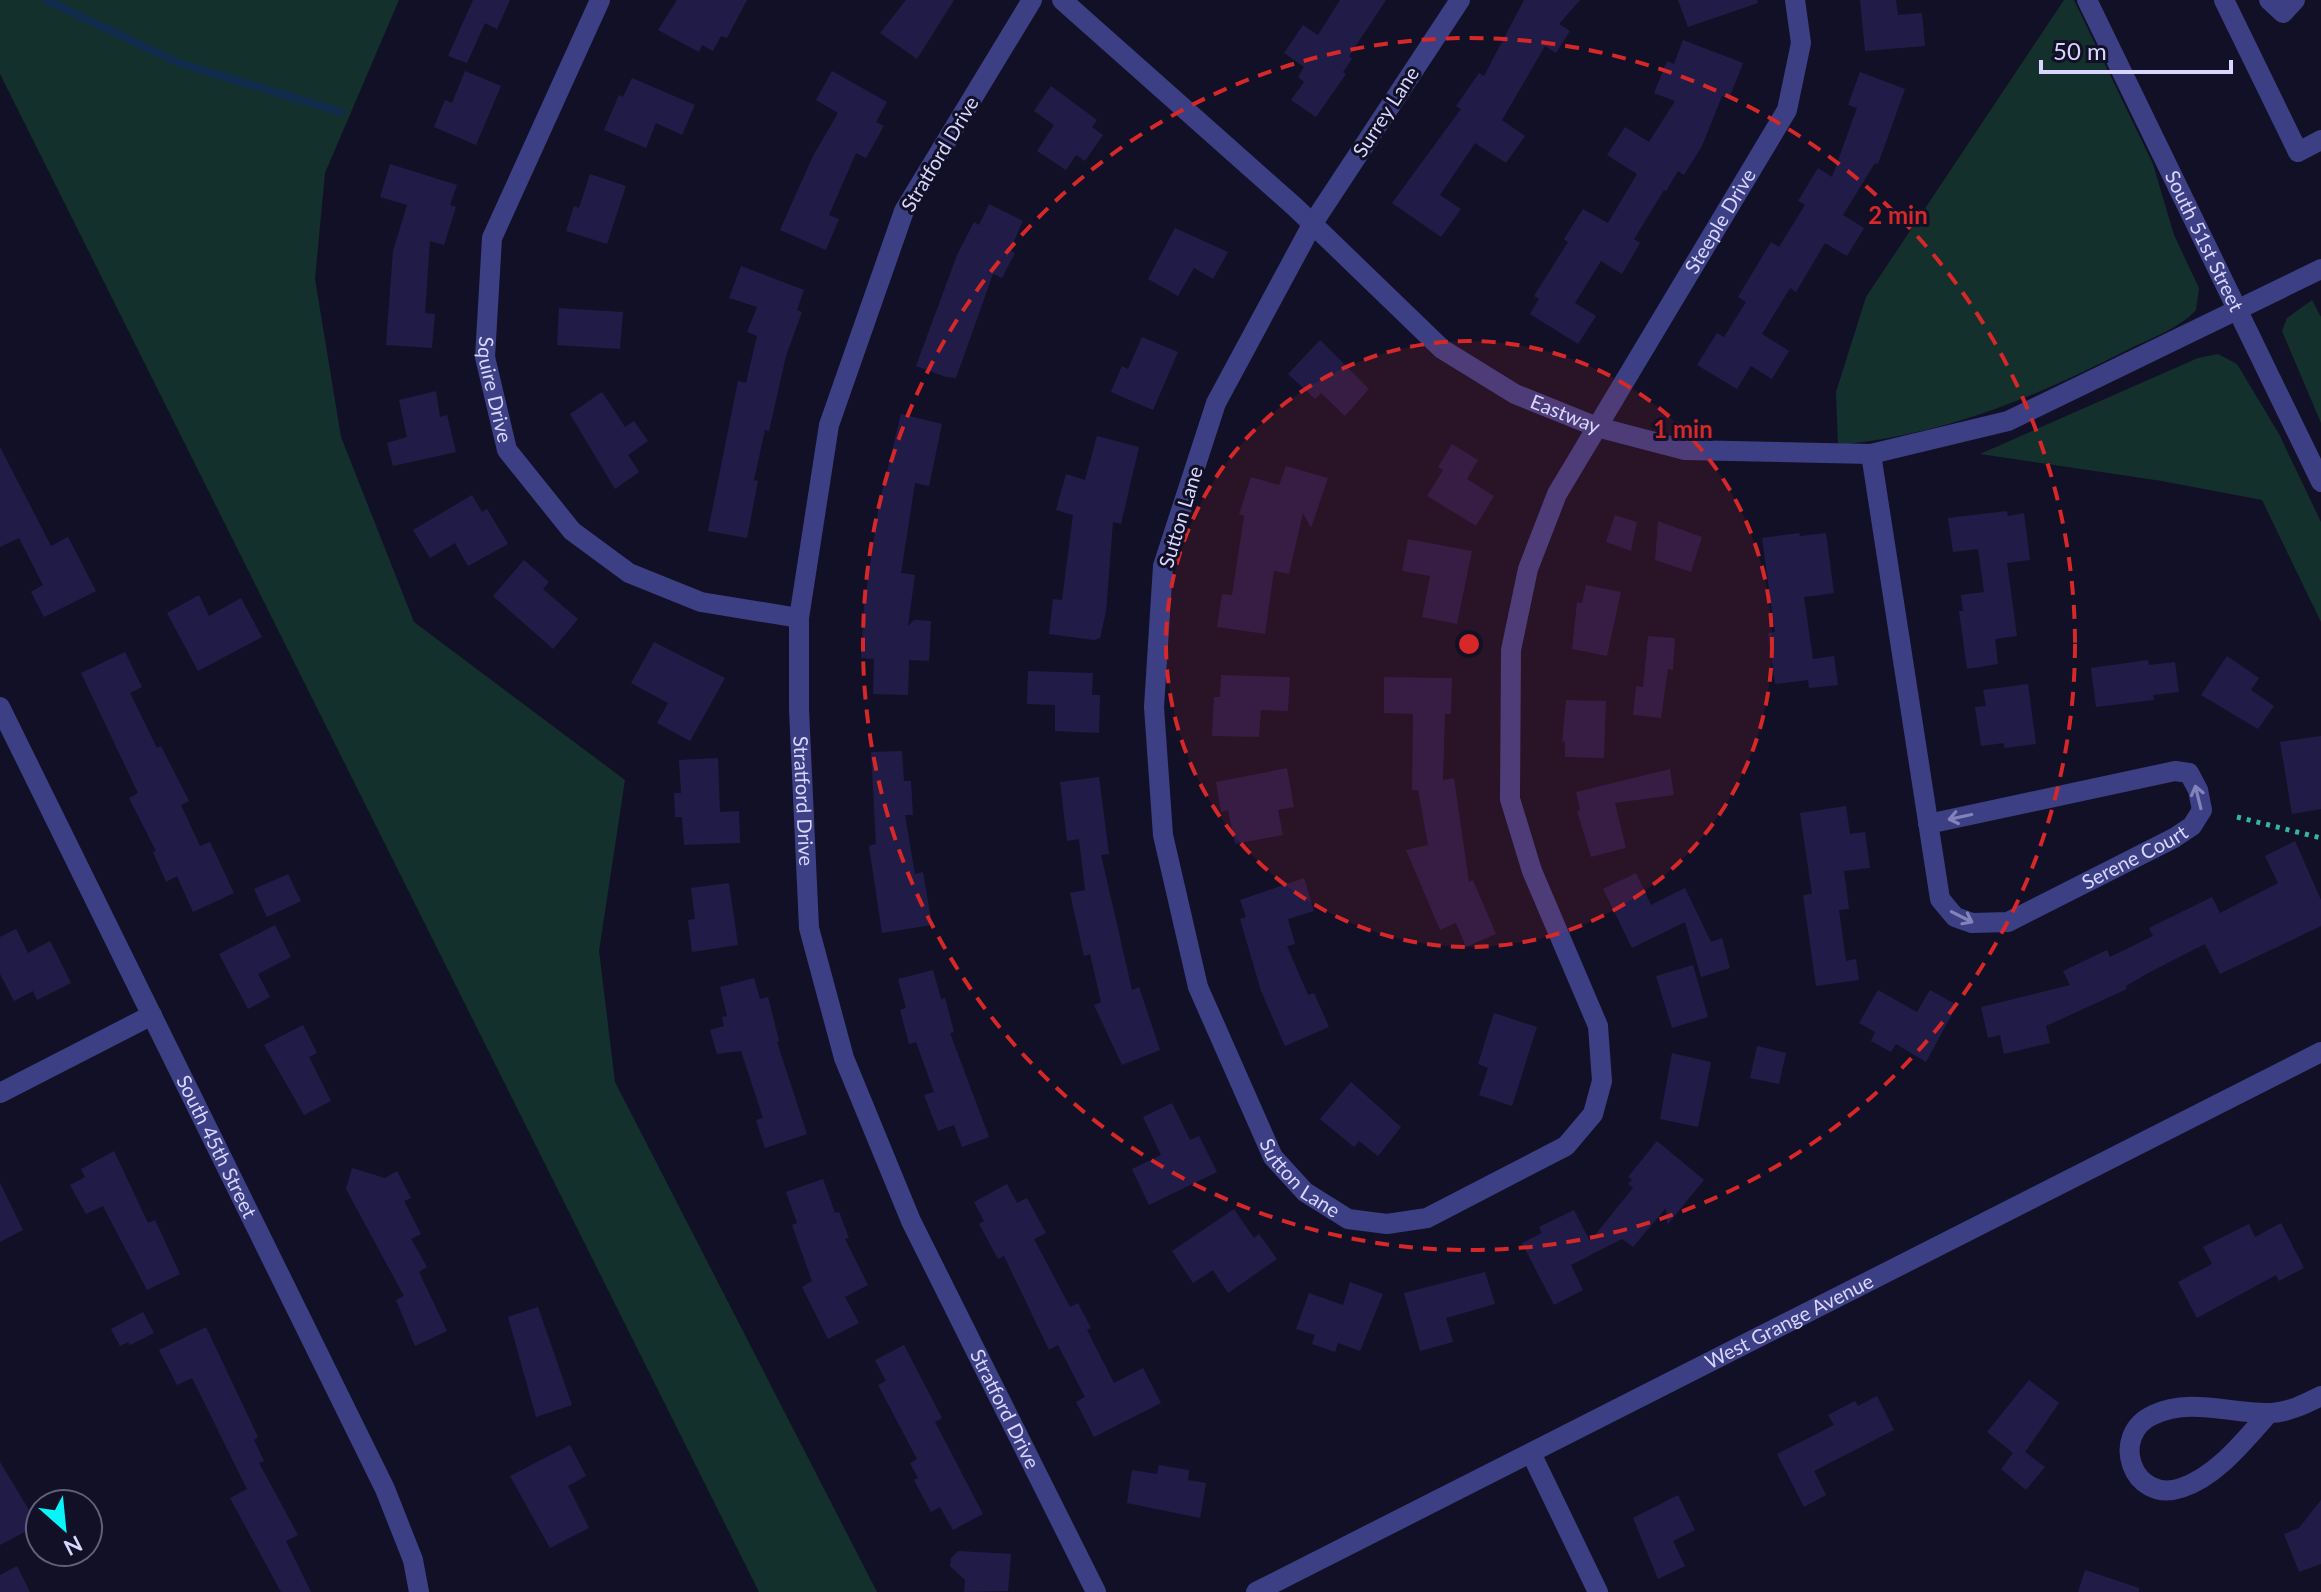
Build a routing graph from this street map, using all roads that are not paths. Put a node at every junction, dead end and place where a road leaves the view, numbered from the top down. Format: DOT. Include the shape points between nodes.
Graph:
graph roads {
  1 [pos="600,0"];
  2 [pos="1032,0"];
  3 [pos="1062,0"];
  4 [pos="1460,0"];
  5 [pos="1795,0"];
  6 [pos="2087,0"];
  7 [pos="2224,0"];
  8 [pos="2269,0"];
  9 [pos="2295,0"];
  10 [pos="2321,140"];
  11 [pos="1313,223"];
  12 [pos="2321,269"];
  13 [pos="2237,308"];
  14 [pos="1597,427"];
  15 [pos="1871,454"];
  16 [pos="2321,482"];
  17 [pos="799,618"];
  18 [pos="0,707"];
  19 [pos="1928,824"];
  20 [pos="152,1015"];
  21 [pos="2321,1052"];
  22 [pos="0,1093"];
  23 [pos="2321,1396"];
  24 [pos="2269,1413"];
  25 [pos="1531,1453"];
  26 [pos="419,1592"];
  27 [pos="1096,1592"];
  28 [pos="1256,1592"];
  29 [pos="1598,1592"];
  1 -- 17 [label="street, Squire Drive" via="492,238 485,357 507,450 572,531 629,573 701,602"];
  2 -- 17 [label="street, Stratford Drive" via="904,211 829,425"];
  3 -- 11 [label="street, Eastway"];
  4 -- 11 [label="street, Surrey Lane"];
  5 -- 14 [label="street, Steeple Drive" via="1801,43 1787,110"];
  6 -- 13 [label="street, South 51st Street"];
  7 -- 10 [label="street" via="2298,152"];
  8 -- 9 [label="street" via="2283,13"];
  11 -- 14 [label="street, Eastway" via="1442,349 1515,394"];
  11 -- 14 [label="street, Sutton Lane" via="1216,403 1163,566 1154,707 1163,835 1198,987 1273,1157 1305,1192 1348,1219 1387,1224 1427,1218 1566,1146 1593,1114 1602,1081 1598,1026 1528,857 1510,799 1508,732 1511,650 1528,569 1557,494"];
  12 -- 13 [label="street, Eastway"];
  13 -- 15 [label="street, Eastway" via="2008,421"];
  13 -- 16 [label="street, South 51st Street"];
  14 -- 15 [label="street, Eastway" via="1685,450"];
  15 -- 19 [label="street, Serene Court"];
  17 -- 27 [label="street, Stratford Drive" via="809,928 844,1058 911,1221"];
  18 -- 20 [label="street, South 45th Street"];
  19 -- 19 [label="street, Serene Court, one-way" via="1940,899 1955,917 1972,923 2008,922 2174,838 2192,826 2202,810 2189,773 2175,771"];
  20 -- 22 [label="street"];
  20 -- 26 [label="street, South 45th Street" via="385,1489 413,1560"];
  21 -- 25 [label="street, West Grange Avenue"];
  23 -- 24 [label="street"];
  24 -- 24 [label="street" via="2216,1466 2180,1488 2152,1489 2133,1470 2130,1439 2137,1424 2155,1413 2210,1407"];
  25 -- 28 [label="street, West Grange Avenue"];
  25 -- 29 [label="street"];
}
